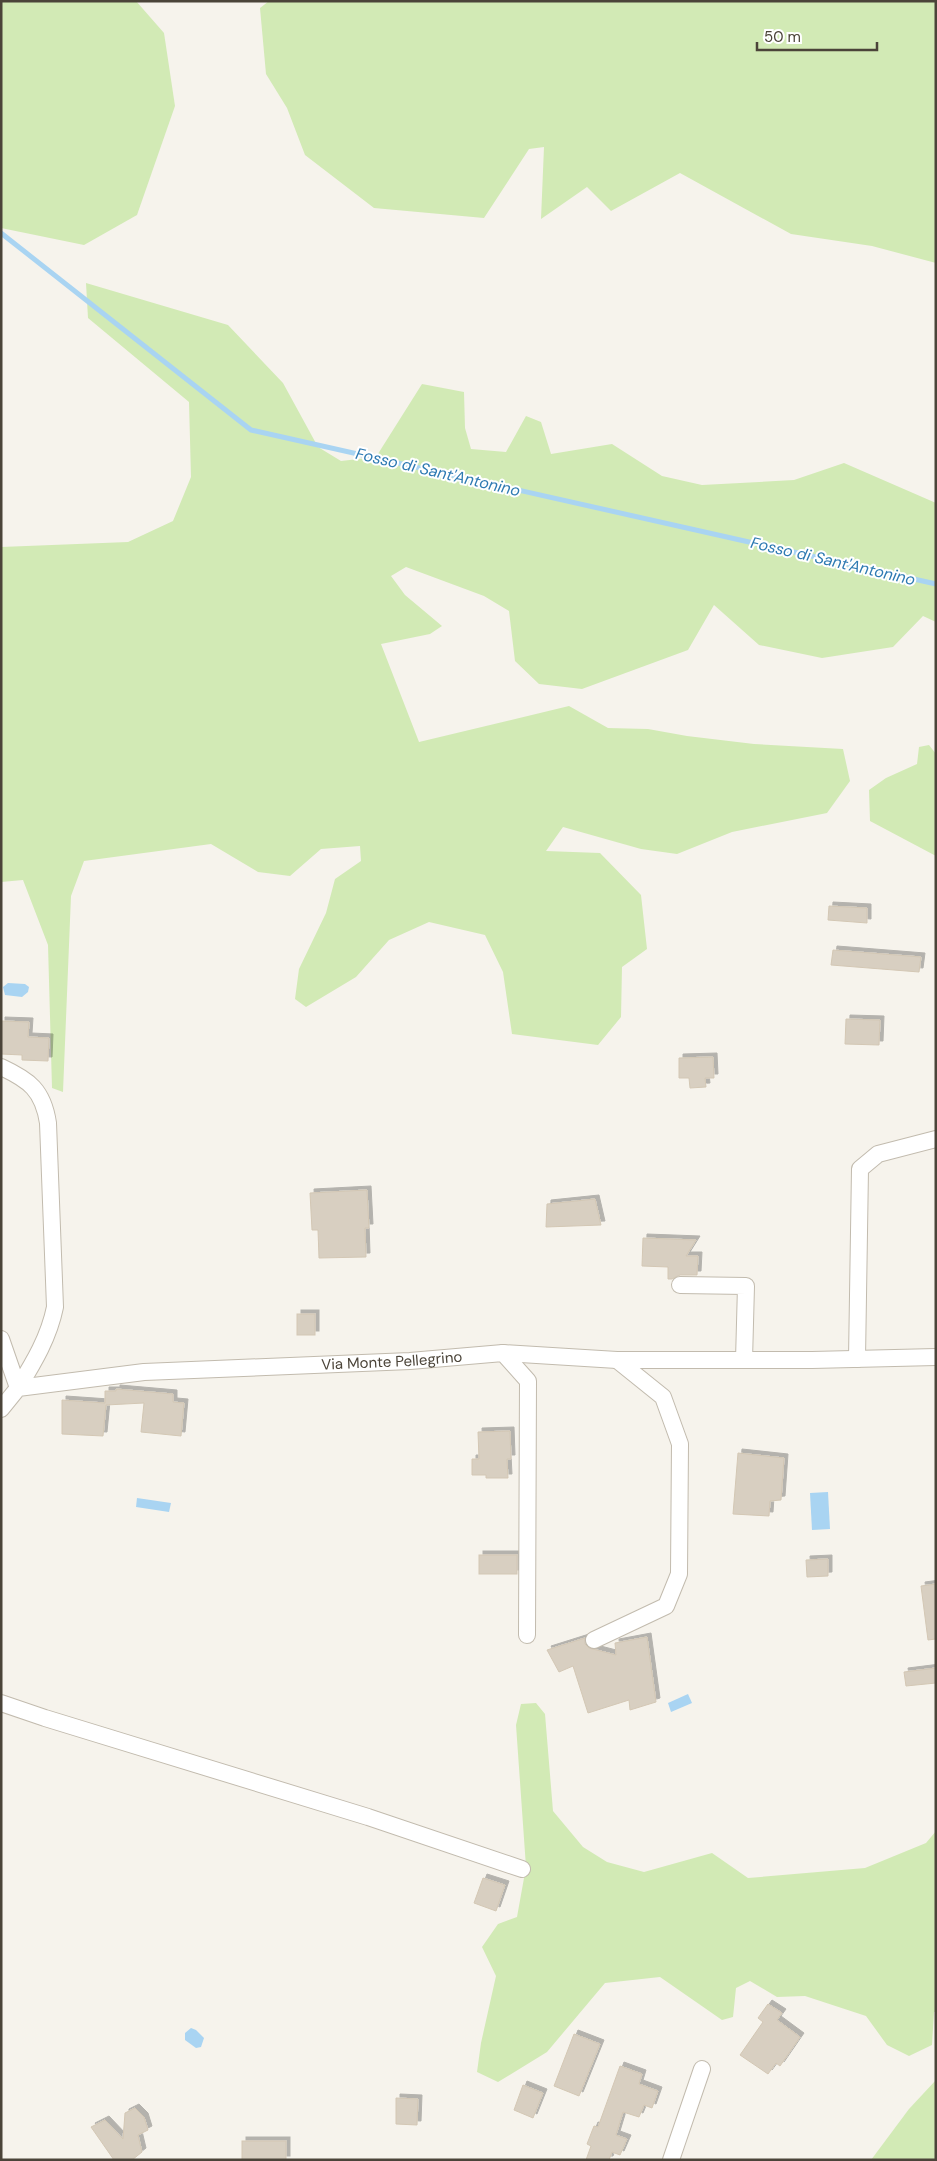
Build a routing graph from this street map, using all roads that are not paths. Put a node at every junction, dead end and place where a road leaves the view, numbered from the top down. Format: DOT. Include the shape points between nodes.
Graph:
graph roads {
  1 [pos="1,1067"];
  2 [pos="936,1139"];
  3 [pos="680,1285"];
  4 [pos="1,1340"];
  5 [pos="503,1353"];
  6 [pos="936,1357"];
  7 [pos="857,1359"];
  8 [pos="617,1360"];
  9 [pos="744,1360"];
  10 [pos="1,1388"];
  11 [pos="18,1388"];
  12 [pos="1,1409"];
  13 [pos="527,1635"];
  14 [pos="594,1640"];
  15 [pos="1,1703"];
  16 [pos="522,1869"];
  17 [pos="702,2069"];
  18 [pos="672,2160"];
  1 -- 11 [label="street" via="24,1079 38,1093 48,1123 55,1306 42,1346"];
  2 -- 7 [label="street" via="878,1154 860,1169"];
  3 -- 9 [label="street" via="746,1286"];
  4 -- 11 [label="street"];
  5 -- 8 [label="street, Via Monte Pellegrino"];
  5 -- 11 [label="street, Via Monte Pellegrino" via="410,1361 144,1372"];
  5 -- 13 [label="street" via="528,1381"];
  6 -- 7 [label="street, Via Monte Pellegrino"];
  7 -- 9 [label="street, Via Monte Pellegrino"];
  8 -- 9 [label="street, Via Monte Pellegrino"];
  8 -- 14 [label="street" via="664,1397 680,1444 679,1574 666,1606"];
  10 -- 11 [label="street, Via Monte Pellegrino"];
  11 -- 12 [label="street"];
  15 -- 16 [label="street" via="368,1817"];
  17 -- 18 [label="street"];
}
